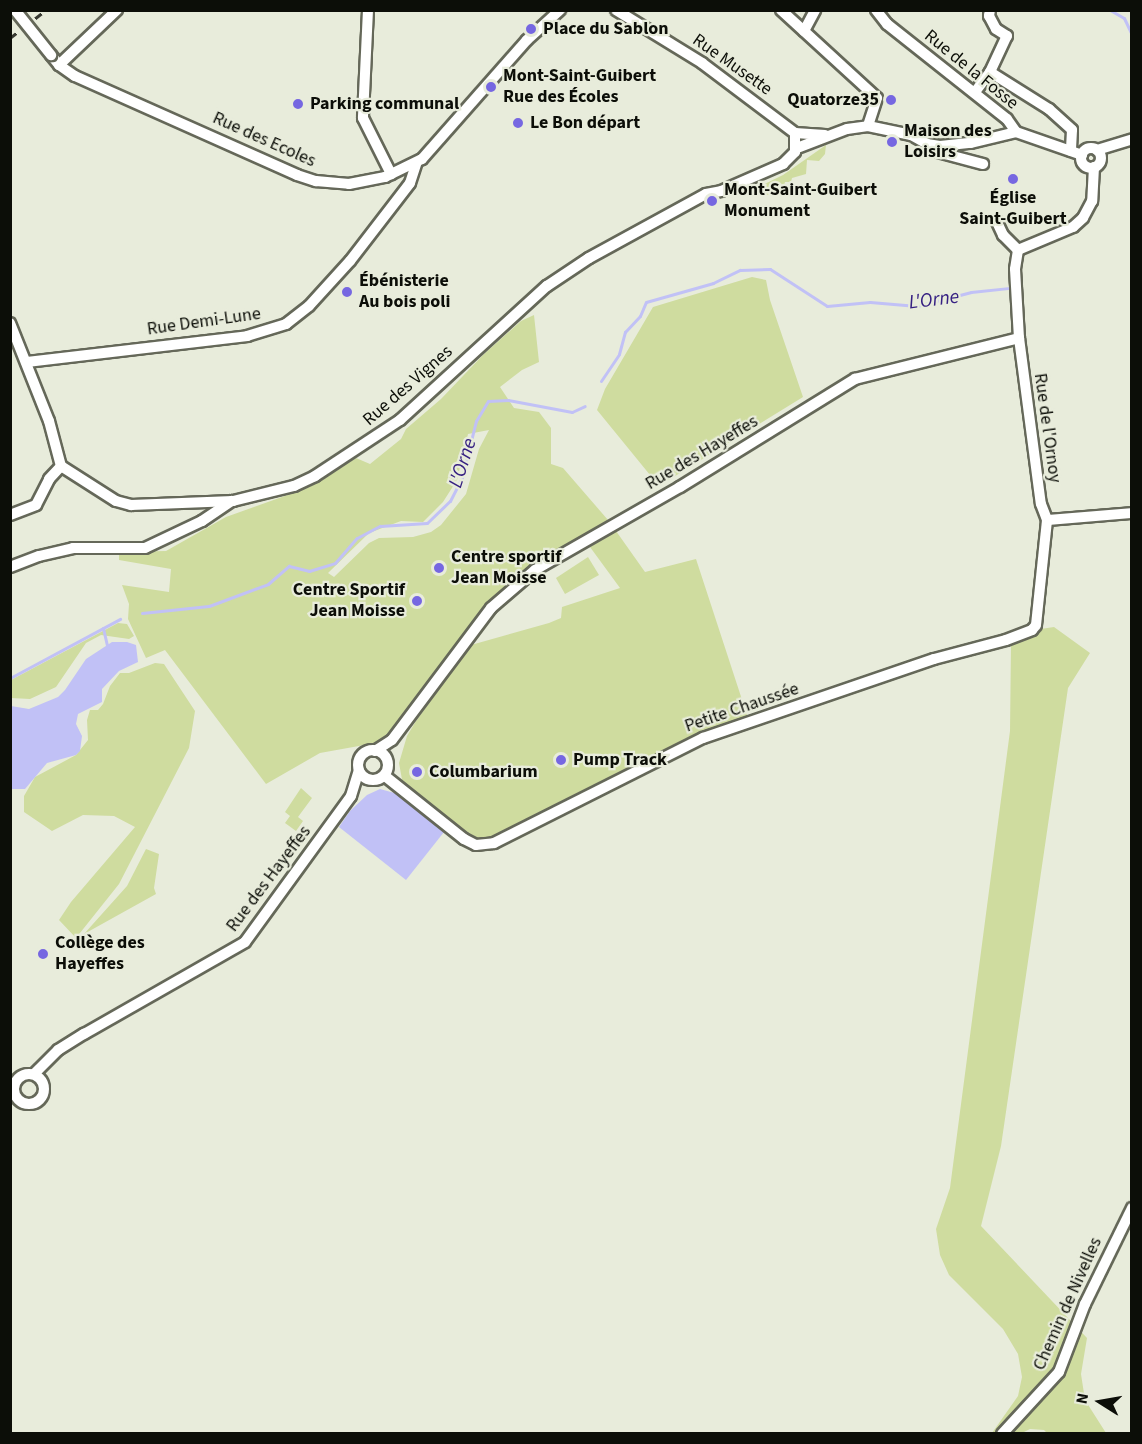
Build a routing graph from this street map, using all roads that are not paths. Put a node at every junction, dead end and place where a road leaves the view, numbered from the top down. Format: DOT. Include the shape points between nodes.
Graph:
graph roads {
  1 [pos="15,10"];
  2 [pos="117,10"];
  3 [pos="368,10"];
  4 [pos="560,10"];
  5 [pos="616,10"];
  6 [pos="781,10"];
  7 [pos="815,10"];
  8 [pos="876,10"];
  9 [pos="990,10"];
  10 [pos="804,31"];
  11 [pos="59,65"];
  12 [pos="990,72"];
  13 [pos="975,92"];
  14 [pos="868,126"];
  15 [pos="1016,132"];
  16 [pos="795,133"];
  17 [pos="829,135"];
  18 [pos="911,135"];
  19 [pos="1131,139"];
  20 [pos="796,148"];
  21 [pos="1097,150"];
  22 [pos="1076,153"];
  23 [pos="416,164"];
  24 [pos="982,164"];
  25 [pos="1094,167"];
  26 [pos="391,174"];
  27 [pos="996,220"];
  28 [pos="1018,250"];
  29 [pos="10,323"];
  30 [pos="1019,338"];
  31 [pos="27,362"];
  32 [pos="61,466"];
  33 [pos="233,501"];
  34 [pos="1131,513"];
  35 [pos="10,515"];
  36 [pos="1047,520"];
  37 [pos="10,567"];
  38 [pos="1036,625"];
  39 [pos="392,740"];
  40 [pos="375,751"];
  41 [pos="388,759"];
  42 [pos="359,770"];
  43 [pos="385,776"];
  44 [pos="374,781"];
  45 [pos="351,796"];
  46 [pos="38,1077"];
  47 [pos="12,1089"];
  48 [pos="14,1100"];
  49 [pos="1131,1208"];
  50 [pos="1002,1434"];
  1 -- 11 [label="street, Rue des Ecoles, bridge"];
  2 -- 11 [label="street"];
  3 -- 26 [label="street" via="363,118"];
  4 -- 23 [label="street, Rue des Ecoles" via="520,48"];
  5 -- 16 [label="street, Rue Musette" via="702,63"];
  6 -- 10 [label="street"];
  7 -- 10 [label="street"];
  8 -- 13 [label="street, Rue de la Fosse" via="887,24"];
  9 -- 12 [label="street" via="996,29 1007,36"];
  10 -- 14 [label="street" via="877,98"];
  11 -- 26 [label="street, Rue des Ecoles" via="75,76 305,178 349,184"];
  12 -- 13 [label="street"];
  12 -- 22 [label="street" via="1049,109 1072,130"];
  13 -- 15 [label="street, Rue de la Fosse" via="1007,119"];
  14 -- 17 [label="street"];
  14 -- 18 [label="street"];
  15 -- 18 [label="street" via="951,146 927,144"];
  15 -- 22 [label="street"];
  16 -- 17 [label="street"];
  16 -- 20 [label="street"];
  17 -- 20 [label="street"];
  18 -- 24 [label="street" via="928,150"];
  19 -- 21 [label="street"];
  20 -- 33 [label="street, Rue des Vignes" via="783,164 686,204 547,286 399,420 333,465 294,486"];
  21 -- 22 [label="street"];
  21 -- 25 [label="street" via="1101,158"];
  22 -- 25 [label="street" via="1084,165"];
  23 -- 26 [label="street, Rue des Ecoles"];
  23 -- 31 [label="street, Rue Demi-Lune" via="410,183 350,261 309,306 286,324 247,336"];
  25 -- 28 [label="street" via="1092,201 1083,218 1073,227"];
  27 -- 28 [label="street" via="1003,235"];
  28 -- 30 [label="street" via="1015,269"];
  29 -- 31 [label="street"];
  30 -- 36 [label="street, Rue de l'Ornoy" via="1041,504"];
  30 -- 39 [label="street, Rue des Hayeffes" via="855,379 680,487 535,570 491,608"];
  31 -- 32 [label="street"];
  32 -- 33 [label="street, Rue des Vignes" via="116,501 131,505"];
  32 -- 35 [label="street" via="49,479 36,505"];
  33 -- 37 [label="street" via="202,521 145,548 73,548"];
  34 -- 36 [label="street"];
  36 -- 38 [label="street, Rue de l'Ornoy"];
  38 -- 43 [label="street, Petite Chaussée" via="1018,636 934,659 703,738 490,844 476,845 464,839"];
  39 -- 40 [label="street, Rue des Hayeffes"];
  39 -- 41 [label="street, Rue des Hayeffes"];
  40 -- 41 [label="street"];
  40 -- 42 [label="street" via="362,754"];
  41 -- 43 [label="street"];
  42 -- 44 [label="street"];
  42 -- 45 [label="street, Rue des Hayeffes"];
  43 -- 44 [label="street"];
  44 -- 45 [label="street, Rue des Hayeffes"];
  45 -- 46 [label="street, Rue des Hayeffes" via="240,946 58,1050"];
  46 -- 47 [label="street" via="20,1075"];
  46 -- 48 [label="street" via="43,1093 39,1100 30,1104"];
  47 -- 48 [label="street"];
  49 -- 50 [label="street, Chemin de Nivelles" via="1085,1304 1059,1372"];
}
